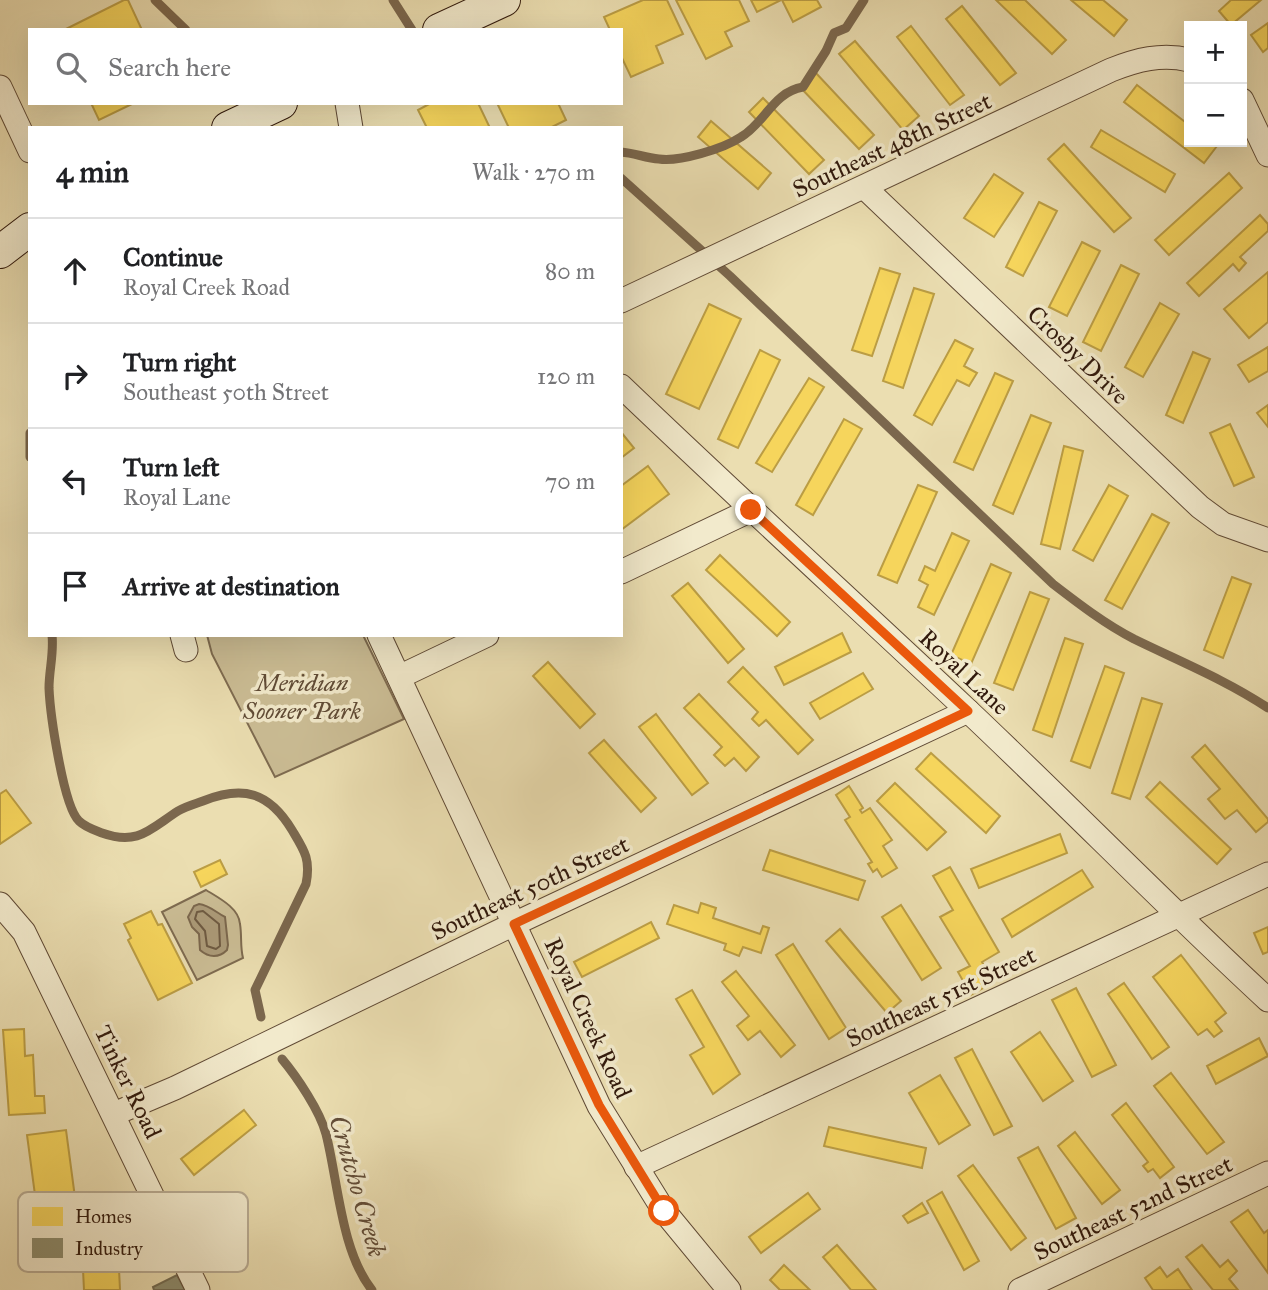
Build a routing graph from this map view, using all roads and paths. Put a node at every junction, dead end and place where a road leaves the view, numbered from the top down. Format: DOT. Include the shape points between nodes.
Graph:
graph roads {
  1 [pos="504,0"];
  2 [pos="470,7"];
  3 [pos="442,28"];
  4 [pos="1184,60"];
  5 [pos="0,87"];
  6 [pos="277,105"];
  7 [pos="347,105"];
  8 [pos="1247,111"];
  9 [pos="232,126"];
  10 [pos="351,126"];
  11 [pos="28,147"];
  12 [pos="1268,155"];
  13 [pos="865,188"];
  14 [pos="28,231"];
  15 [pos="0,252"];
  16 [pos="623,300"];
  17 [pos="623,388"];
  18 [pos="751,510"];
  19 [pos="1268,540"];
  20 [pos="623,571"];
  21 [pos="380,637"];
  22 [pos="483,637"];
  23 [pos="399,677"];
  24 [pos="968,711"];
  25 [pos="1268,874"];
  26 [pos="0,904"];
  27 [pos="1178,916"];
  28 [pos="514,924"];
  29 [pos="1268,1000"];
  30 [pos="114,1114"];
  31 [pos="636,1167"];
  32 [pos="1268,1173"];
  33 [pos="151,1192"];
  34 [pos="189,1272"];
  35 [pos="198,1290"];
  36 [pos="729,1290"];
  37 [pos="1020,1290"];
  1 -- 2 [label="street"];
  2 -- 3 [label="street"];
  4 -- 13 [label="street, Southeast 48th Street" via="1136,60 1111,70"];
  5 -- 11 [label="street"];
  6 -- 9 [label="street"];
  7 -- 10 [label="street"];
  8 -- 12 [label="street"];
  13 -- 16 [label="street, Southeast 48th Street"];
  13 -- 19 [label="street, Crosby Drive" via="1200,507 1223,524"];
  14 -- 15 [label="street"];
  17 -- 18 [label="street, Royal Lane"];
  18 -- 20 [label="street"];
  18 -- 24 [label="street, Royal Lane"];
  21 -- 23 [label="street, Royal Creek Road"];
  22 -- 23 [label="street"];
  23 -- 28 [label="street, Royal Creek Road"];
  24 -- 27 [label="street, Royal Lane"];
  24 -- 28 [label="street, Southeast 50th Street"];
  25 -- 27 [label="street, Southeast 51st Street"];
  26 -- 30 [label="street, Tinker Road" via="24,932"];
  27 -- 29 [label="street, Royal Lane"];
  27 -- 31 [label="street, Southeast 51st Street"];
  28 -- 30 [label="street, Southeast 50th Street"];
  28 -- 31 [label="street, Royal Creek Road" via="599,1105"];
  30 -- 33 [label="street, Tinker Road"];
  31 -- 36 [label="street, Royal Creek Road" via="664,1211"];
  32 -- 37 [label="street, Southeast 52nd Street"];
  34 -- 35 [label="street, Tinker Road"];
}
